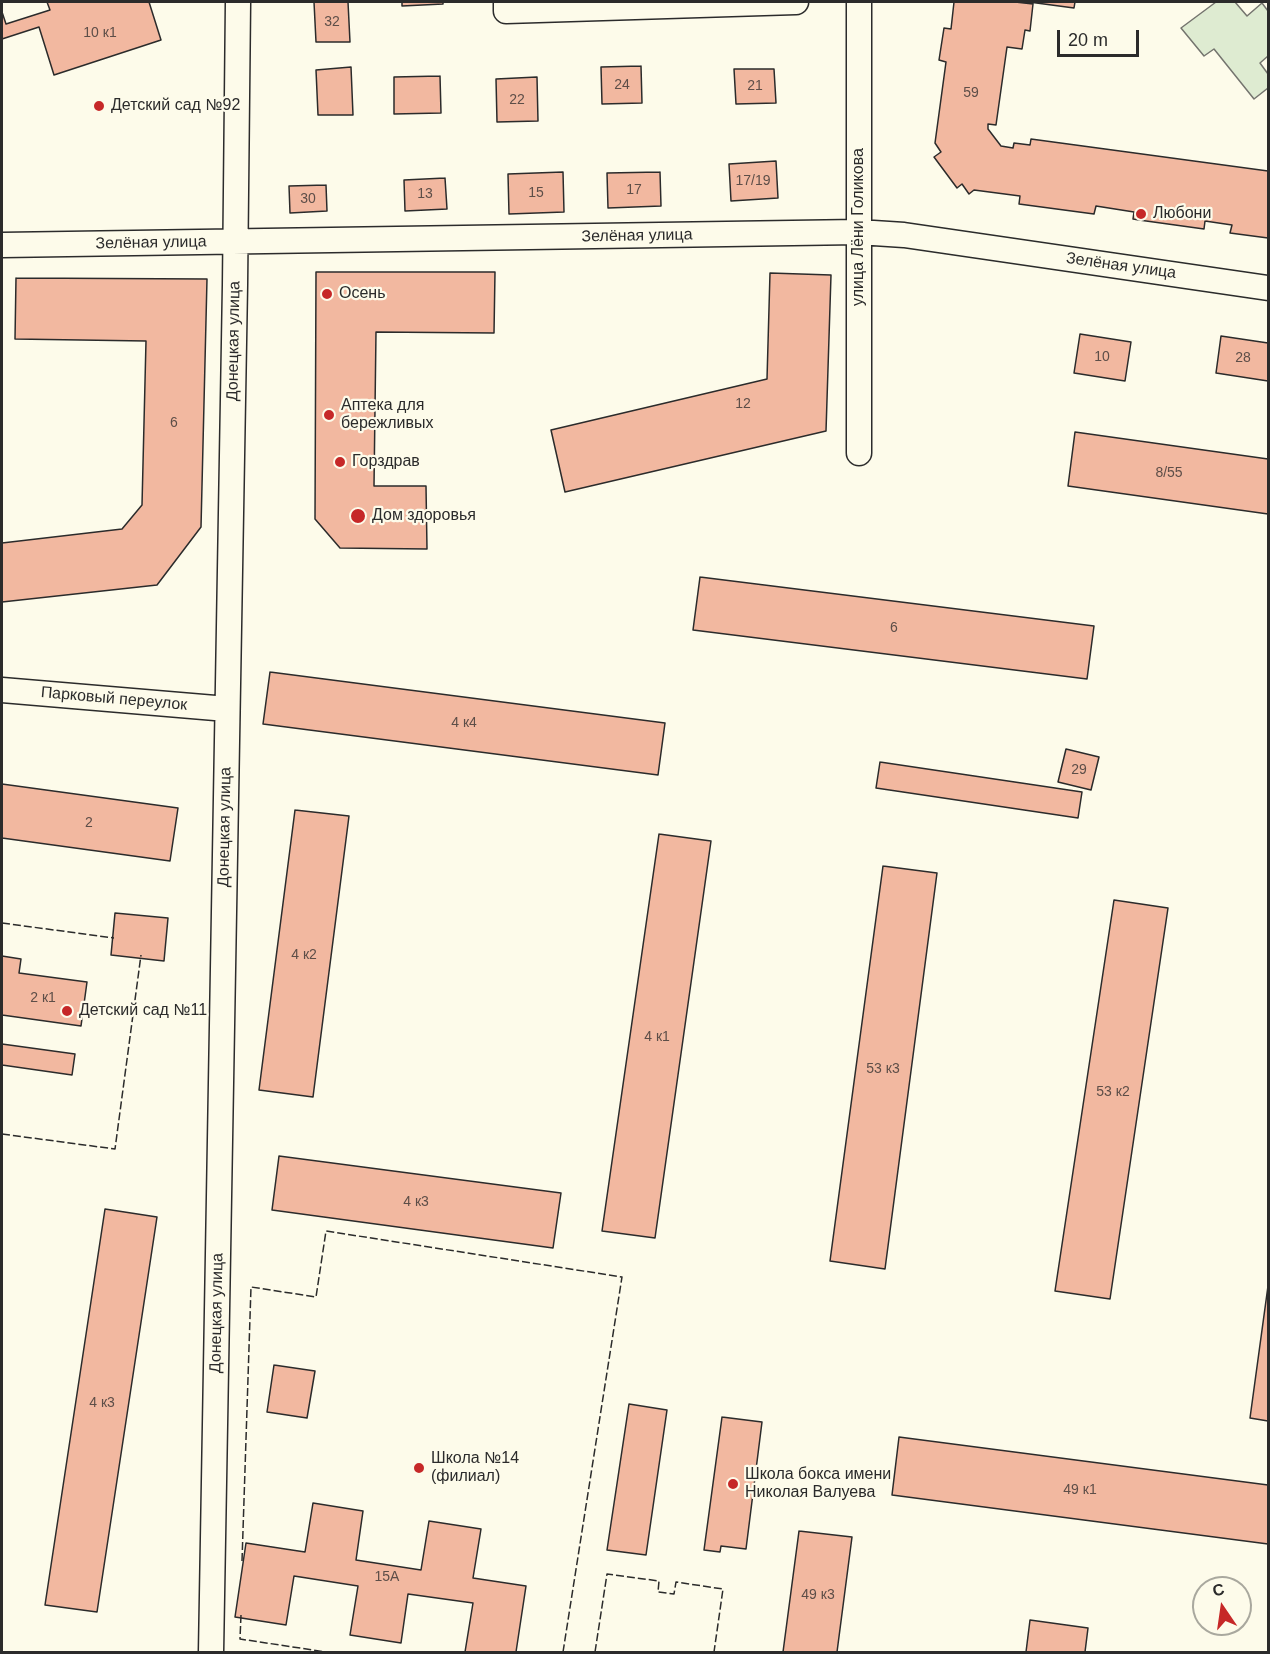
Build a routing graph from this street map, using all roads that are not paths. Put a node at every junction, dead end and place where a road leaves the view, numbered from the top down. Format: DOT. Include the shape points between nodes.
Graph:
graph roads {
  1 [pos="238,2"];
  2 [pos="506,2"];
  3 [pos="796,2"];
  4 [pos="860,2"];
  5 [pos="858,232"];
  6 [pos="236,242"];
  7 [pos="2,245"];
  8 [pos="1269,288"];
  9 [pos="859,453"];
  10 [pos="2,690"];
  11 [pos="226,709"];
  12 [pos="211,1653"];
  1 -- 6 [label="street, Донецкая улица"];
  2 -- 3 [label="street" via="506,11"];
  4 -- 5 [label="street, улица Лёни Голикова"];
  5 -- 6 [label="street, Зелёная улица"];
  5 -- 8 [label="street, Зелёная улица" via="904,235"];
  5 -- 9 [label="street, улица Лёни Голикова"];
  6 -- 7 [label="street, Зелёная улица"];
  6 -- 11 [label="street, Донецкая улица"];
  10 -- 11 [label="street, Парковый переулок"];
  11 -- 12 [label="street, Донецкая улица"];
}
